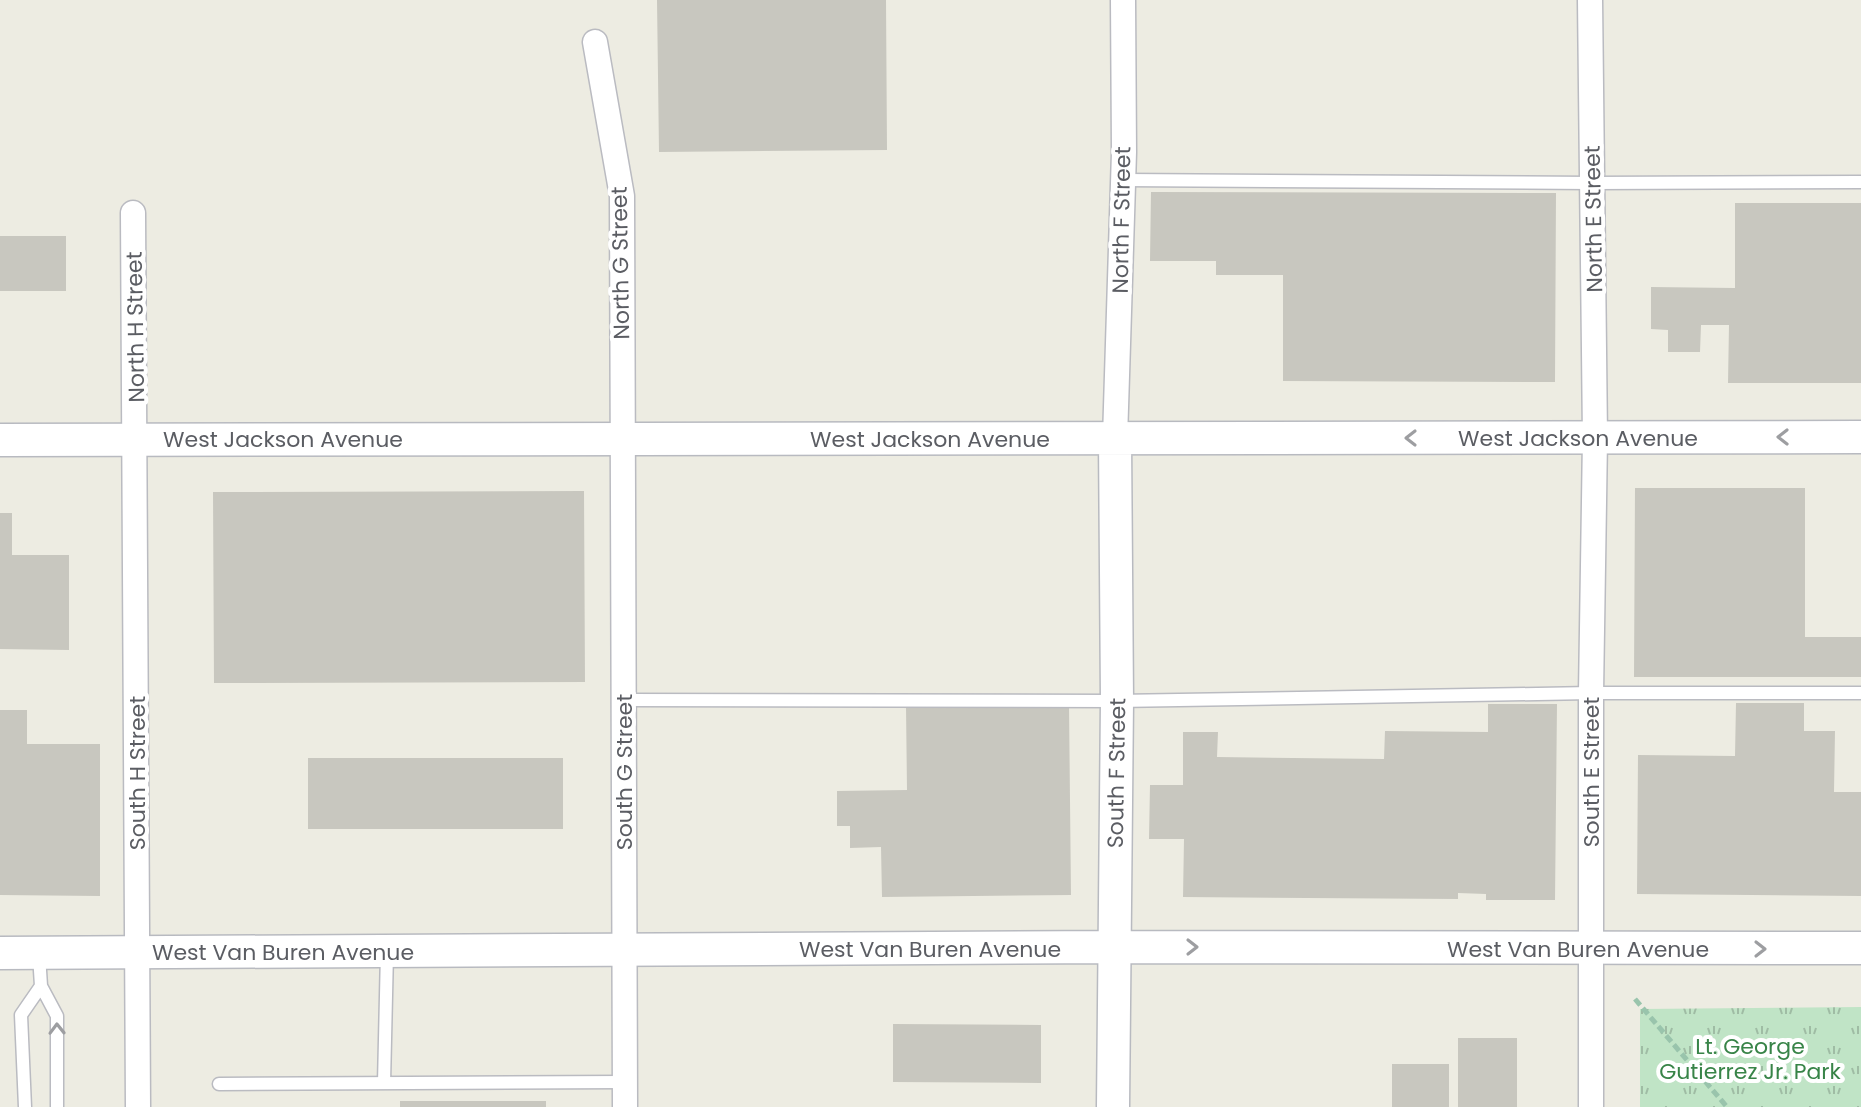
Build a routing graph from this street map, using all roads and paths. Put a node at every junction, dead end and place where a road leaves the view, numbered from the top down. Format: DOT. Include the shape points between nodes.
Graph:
graph roads {
  1 [pos="1123,0"];
  2 [pos="1590,0"];
  3 [pos="595,42"];
  4 [pos="1123,180"];
  5 [pos="1861,182"];
  6 [pos="1592,183"];
  7 [pos="133,213"];
  8 [pos="1861,437"];
  9 [pos="622,438"];
  10 [pos="1595,438"];
  11 [pos="1115,439"];
  12 [pos="0,440"];
  13 [pos="136,440"];
  14 [pos="1591,693"];
  15 [pos="1861,693"];
  16 [pos="623,700"];
  17 [pos="1117,701"];
  18 [pos="1114,947"];
  19 [pos="1861,948"];
  20 [pos="1591,949"];
  21 [pos="624,951"];
  22 [pos="387,952"];
  23 [pos="0,953"];
  24 [pos="39,953"];
  25 [pos="137,953"];
  26 [pos="41,986"];
  27 [pos="1635,999"];
  28 [pos="625,1082"];
  29 [pos="384,1083"];
  30 [pos="219,1084"];
  31 [pos="25,1107"];
  32 [pos="57,1107"];
  33 [pos="138,1107"];
  34 [pos="625,1107"];
  35 [pos="1113,1107"];
  36 [pos="1591,1107"];
  37 [pos="1727,1107"];
  1 -- 4 [label="street, North F Street"];
  2 -- 6 [label="street, North E Street"];
  3 -- 9 [label="street, North G Street" via="622,196"];
  4 -- 6 [label="lane"];
  4 -- 11 [label="street, North F Street"];
  5 -- 6 [label="lane"];
  6 -- 10 [label="street, North E Street"];
  7 -- 13 [label="street, North H Street"];
  8 -- 10 [label="street, West Jackson Avenue, one-way"];
  9 -- 11 [label="street, West Jackson Avenue"];
  9 -- 13 [label="street, West Jackson Avenue"];
  9 -- 16 [label="street, South G Street"];
  10 -- 11 [label="street, West Jackson Avenue, one-way"];
  10 -- 14 [label="street, South E Street"];
  11 -- 17 [label="street, South F Street"];
  12 -- 13 [label="street, West Jackson Avenue"];
  13 -- 25 [label="street, South H Street"];
  14 -- 15 [label="lane"];
  14 -- 17 [label="lane"];
  14 -- 20 [label="street, South E Street"];
  16 -- 17 [label="lane"];
  16 -- 21 [label="street, South G Street"];
  17 -- 18 [label="street, South F Street"];
  18 -- 20 [label="street, West Van Buren Avenue, one-way"];
  18 -- 21 [label="street, West Van Buren Avenue"];
  18 -- 35 [label="street, South F Street"];
  20 -- 19 [label="street, West Van Buren Avenue, one-way"];
  20 -- 36 [label="street, South E Street"];
  21 -- 22 [label="street, West Van Buren Avenue"];
  21 -- 28 [label="street, South G Street"];
  22 -- 25 [label="street, West Van Buren Avenue"];
  22 -- 29 [label="lane"];
  23 -- 24 [label="street, West Van Buren Avenue"];
  24 -- 25 [label="street, West Van Buren Avenue"];
  24 -- 26 [label="lane"];
  25 -- 33 [label="street, South H Street"];
  26 -- 31 [label="lane" via="21,1015"];
  32 -- 26 [label="lane, one-way" via="57,1016"];
  27 -- 37 [label="path"];
  28 -- 29 [label="lane"];
  28 -- 34 [label="street, South G Street"];
  29 -- 30 [label="lane"];
}
